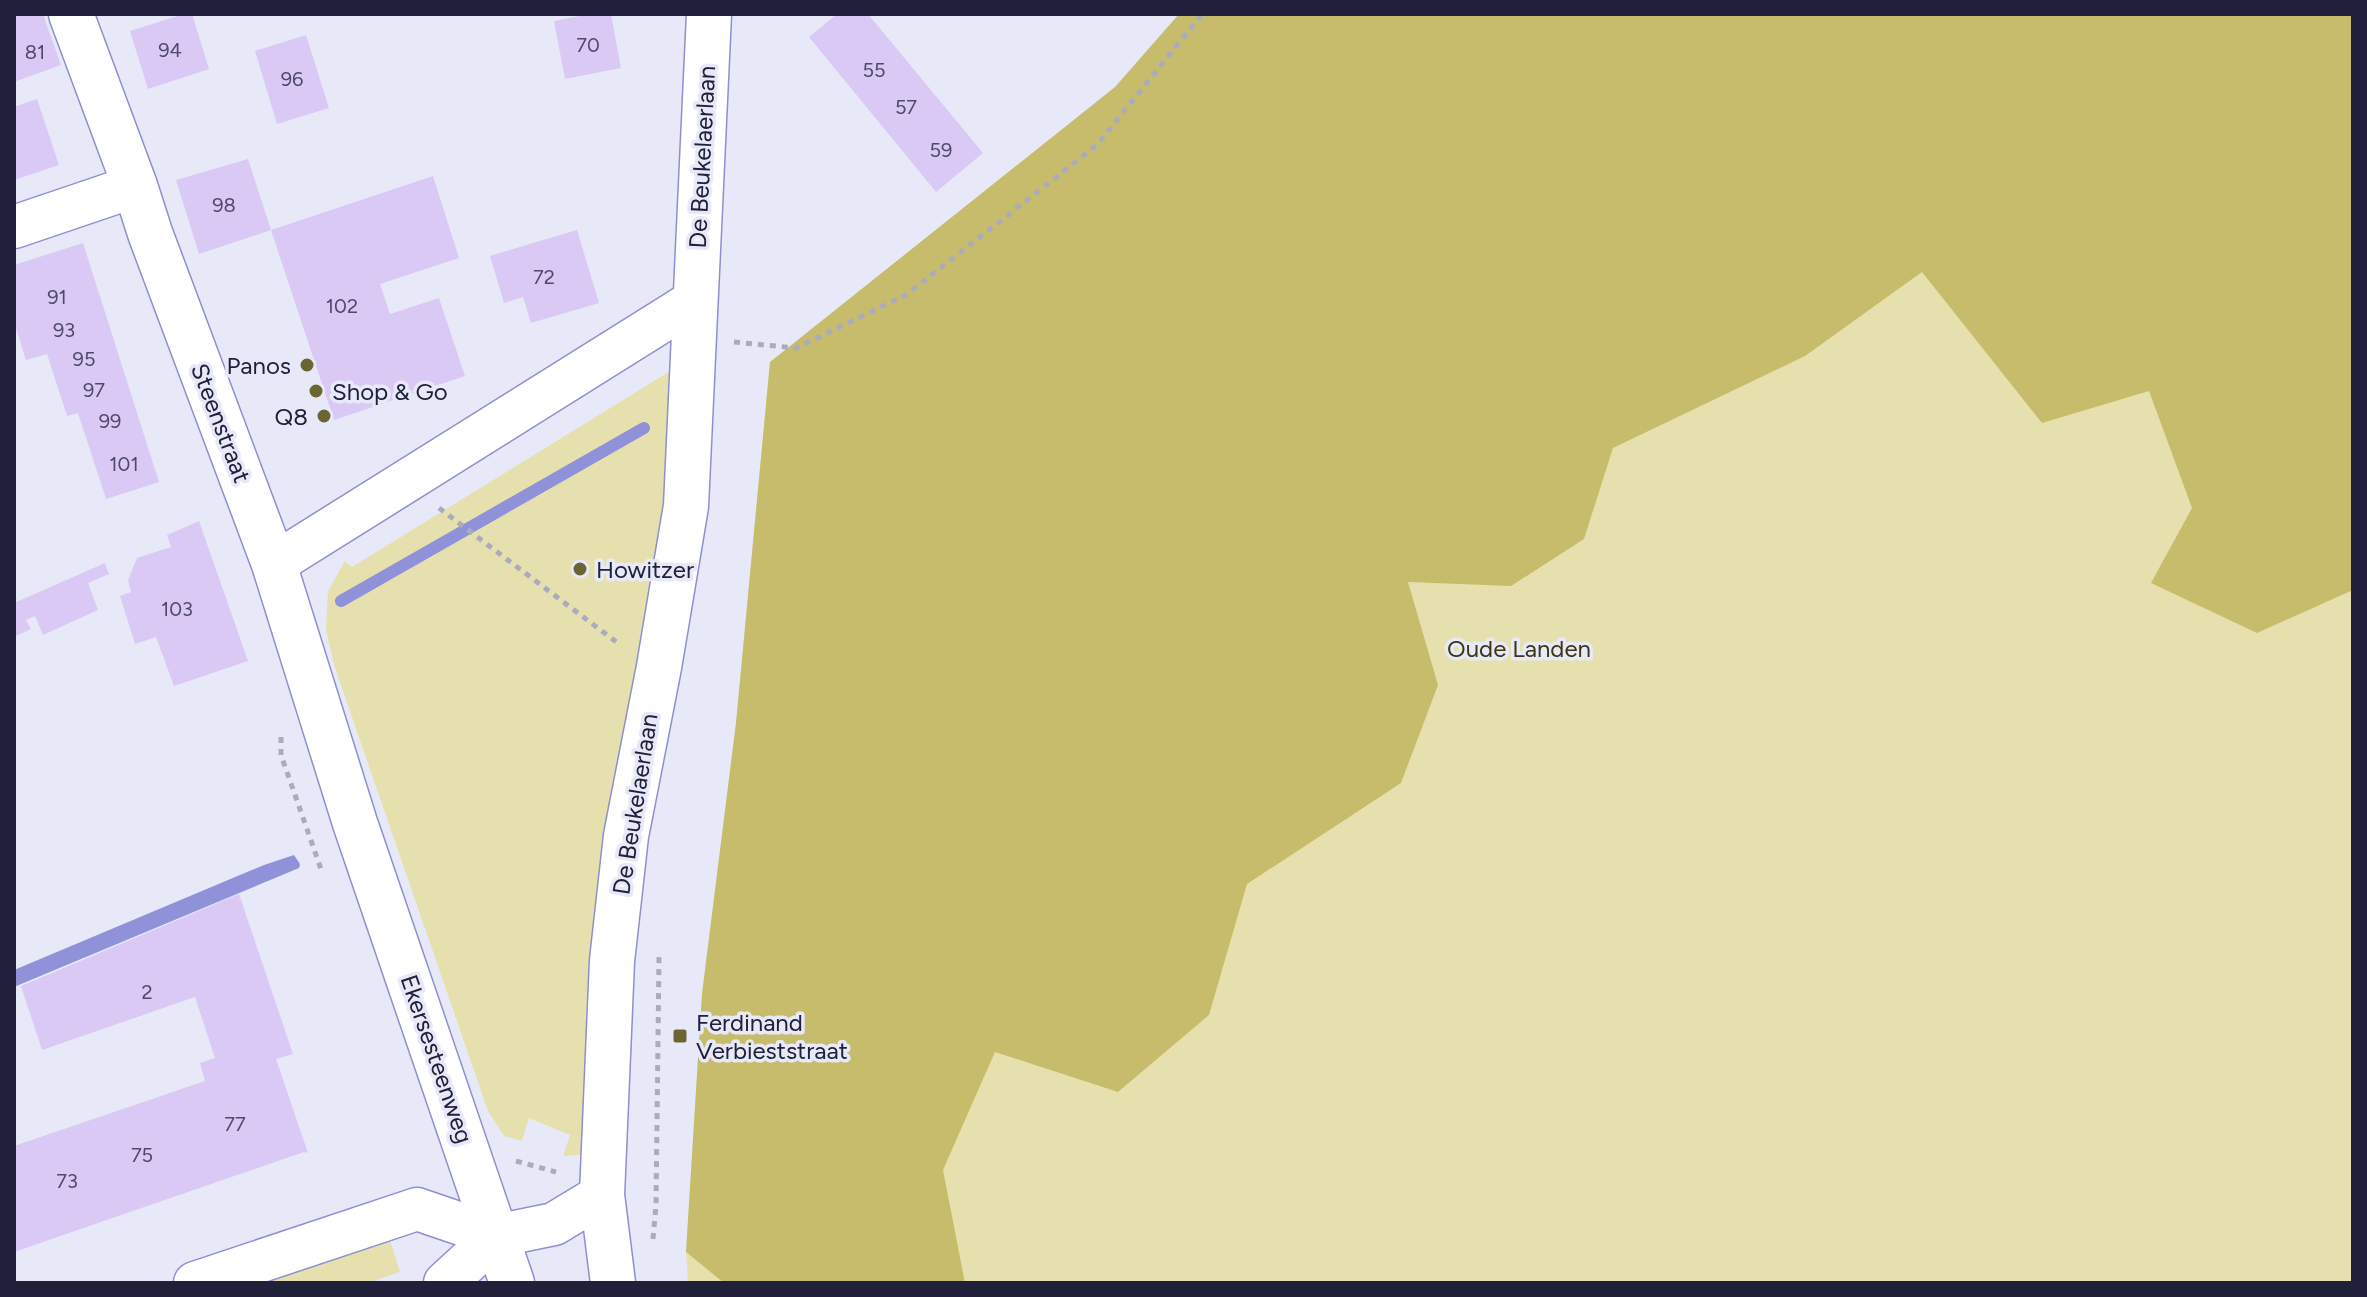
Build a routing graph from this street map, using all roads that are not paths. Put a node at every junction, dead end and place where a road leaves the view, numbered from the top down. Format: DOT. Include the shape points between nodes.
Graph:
graph roads {
  1 [pos="71,14"];
  2 [pos="709,14"];
  3 [pos="135,186"];
  4 [pos="14,227"];
  5 [pos="694,301"];
  6 [pos="274,564"];
  7 [pos="360,837"];
  8 [pos="602,1190"];
  9 [pos="496,1236"];
  10 [pos="195,1283"];
  11 [pos="445,1283"];
  12 [pos="512,1283"];
  13 [pos="613,1283"];
  1 -- 3 [label="main road, Steenstraat"];
  2 -- 5 [label="main road, De Beukelaerlaan"];
  3 -- 4 [label="street"];
  3 -- 6 [label="main road, Steenstraat"];
  5 -- 6 [label="street"];
  5 -- 8 [label="main road, De Beukelaerlaan" via="686,506 626,836 612,961"];
  6 -- 7 [label="main road, Steenstraat"];
  7 -- 9 [label="main road, Ekersesteenweg"];
  8 -- 9 [label="street" via="554,1224"];
  8 -- 13 [label="main road"];
  9 -- 10 [label="street" via="417,1209"];
  9 -- 11 [label="street"];
  9 -- 12 [label="main road, Ekersesteenweg"];
}
